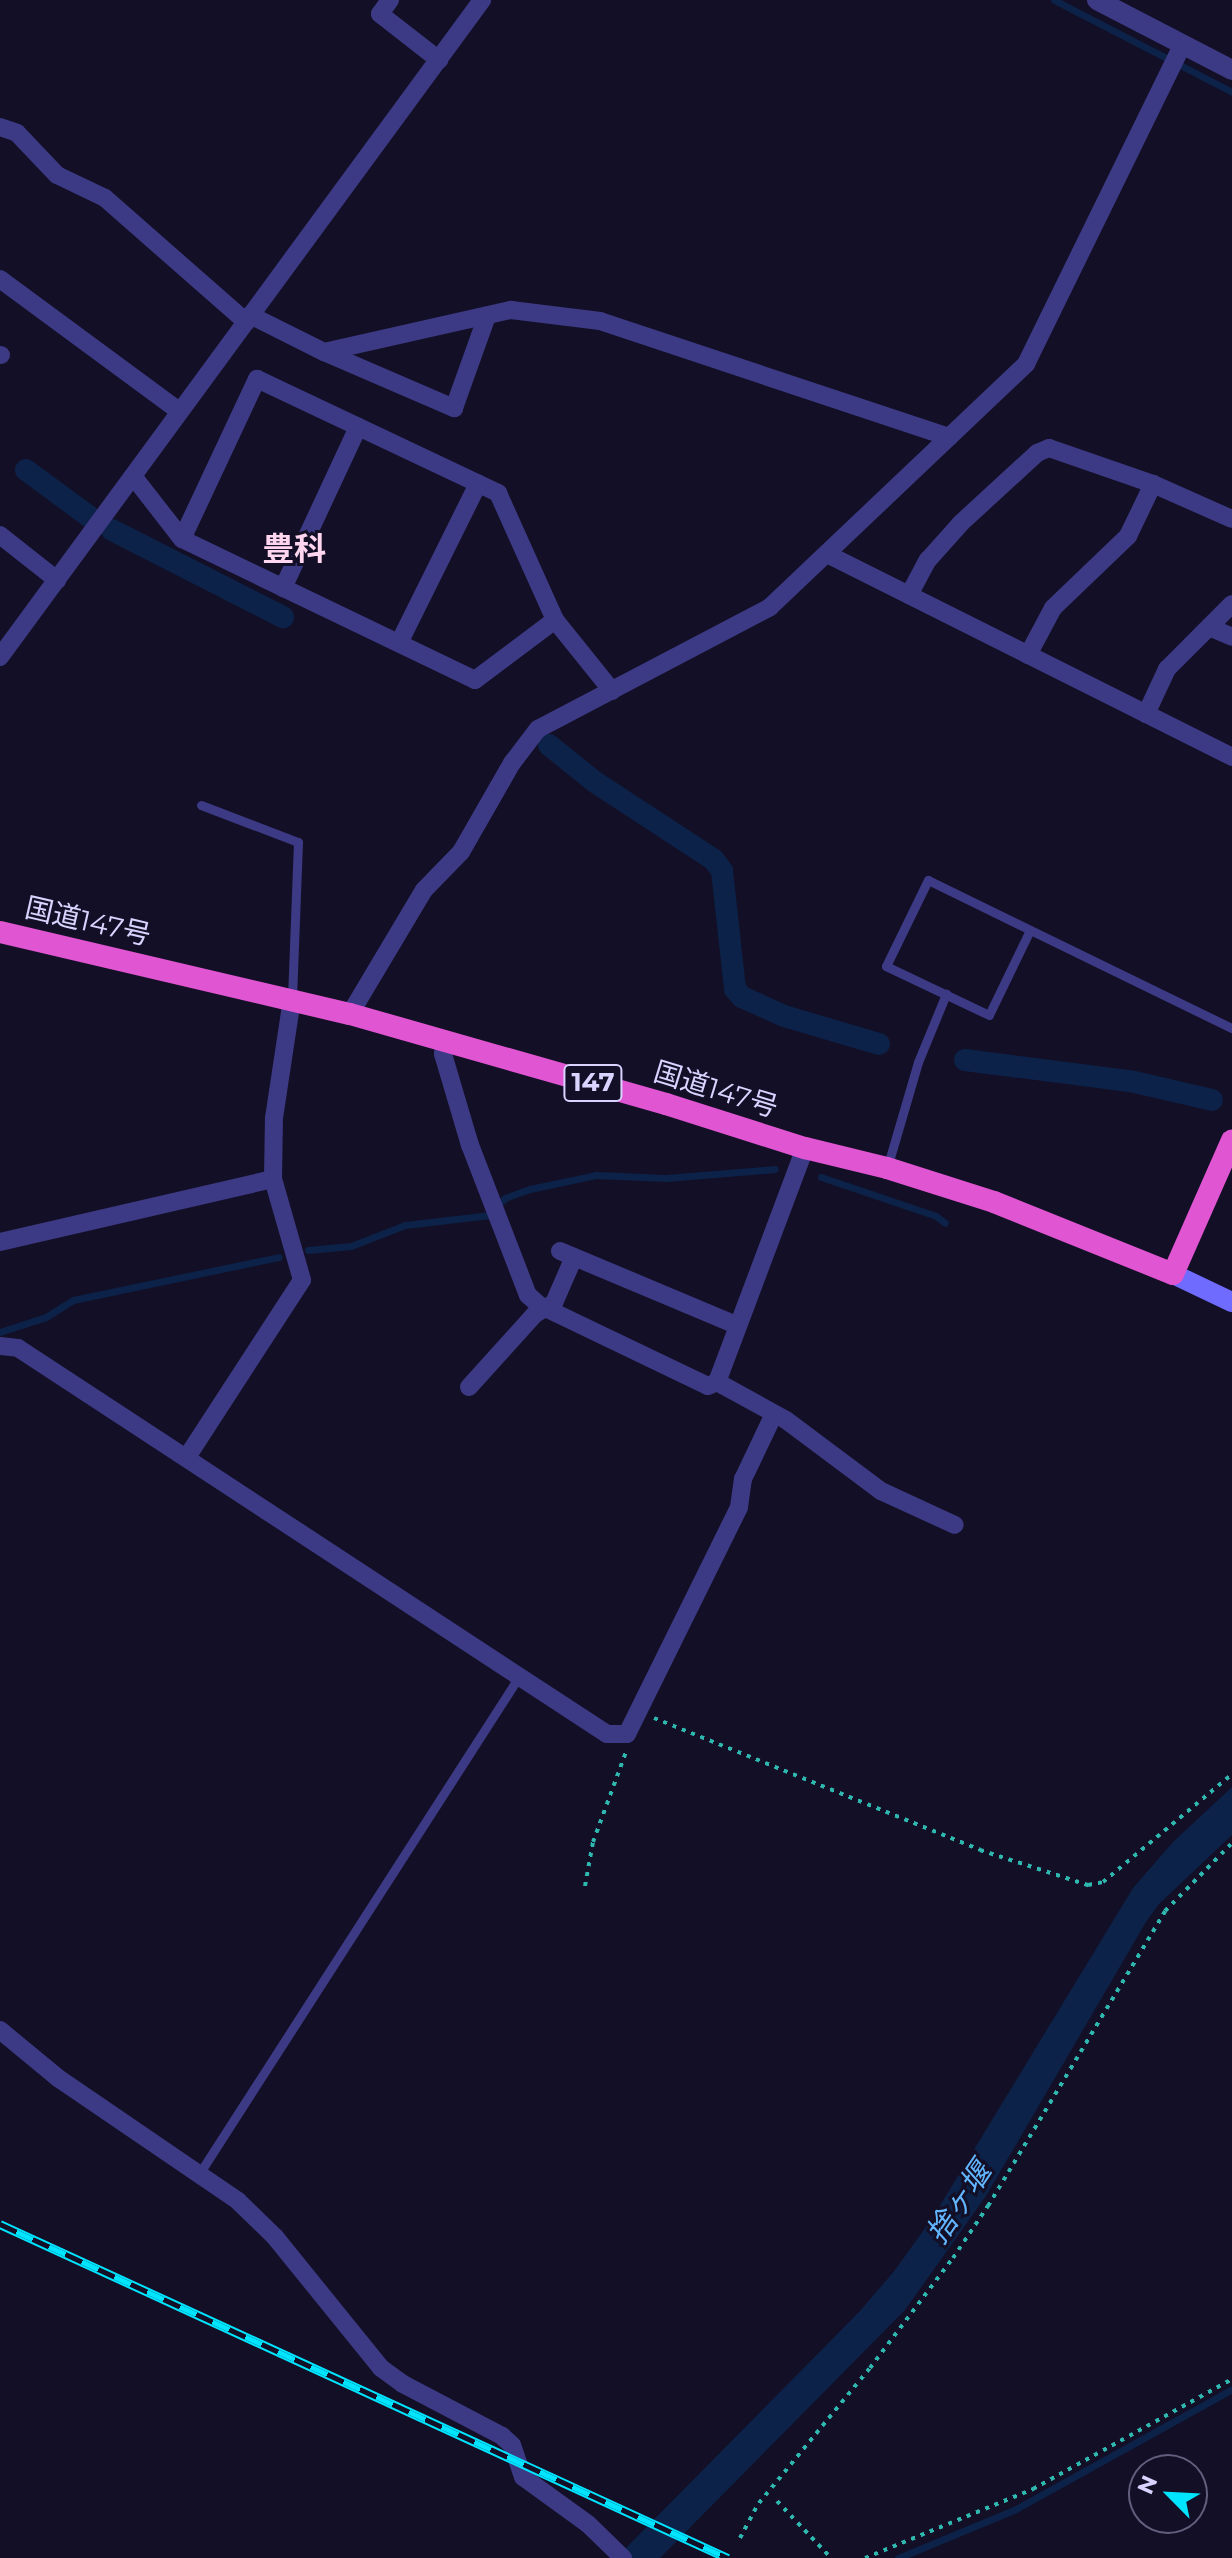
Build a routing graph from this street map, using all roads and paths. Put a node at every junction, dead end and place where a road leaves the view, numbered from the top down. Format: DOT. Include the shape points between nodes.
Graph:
graph roads {
  1 [pos="390,0"];
  2 [pos="482,0"];
  3 [pos="1097,0"];
  4 [pos="1182,45"];
  5 [pos="439,60"];
  6 [pos="1232,70"];
  7 [pos="0,127"];
  8 [pos="1,282"];
  9 [pos="487,316"];
  10 [pos="248,318"];
  11 [pos="324,352"];
  12 [pos="179,411"];
  13 [pos="358,427"];
  14 [pos="949,437"];
  15 [pos="133,476"];
  16 [pos="478,484"];
  17 [pos="1153,484"];
  18 [pos="1232,519"];
  19 [pos="0,535"];
  20 [pos="182,539"];
  21 [pos="829,555"];
  22 [pos="57,580"];
  23 [pos="283,588"];
  24 [pos="909,595"];
  25 [pos="1232,604"];
  26 [pos="555,620"];
  27 [pos="1209,627"];
  28 [pos="1232,637"];
  29 [pos="399,643"];
  30 [pos="1028,655"];
  31 [pos="0,657"];
  32 [pos="612,691"];
  33 [pos="1146,714"];
  34 [pos="1232,757"];
  35 [pos="201,805"];
  36 [pos="1030,930"];
  37 [pos="0,932"];
  38 [pos="946,994"];
  39 [pos="292,999"];
  40 [pos="350,1014"];
  41 [pos="1232,1028"];
  42 [pos="445,1041"];
  43 [pos="1232,1140"];
  44 [pos="805,1148"];
  45 [pos="887,1168"];
  46 [pos="273,1179"];
  47 [pos="3,1238"];
  48 [pos="1173,1274"];
  49 [pos="1232,1302"];
  50 [pos="548,1308"];
  51 [pos="738,1326"];
  52 [pos="0,1346"];
  53 [pos="717,1382"];
  54 [pos="469,1387"];
  55 [pos="774,1414"];
  56 [pos="187,1457"];
  57 [pos="955,1525"];
  58 [pos="520,1675"];
  59 [pos="638,1711"];
  60 [pos="627,1734"];
  61 [pos="1232,1774"];
  62 [pos="1232,1843"];
  63 [pos="585,1886"];
  64 [pos="0,2030"];
  65 [pos="199,2174"];
  66 [pos="1232,2379"];
  67 [pos="777,2501"];
  68 [pos="740,2538"];
  69 [pos="619,2556"];
  70 [pos="831,2558"];
  71 [pos="865,2558"];
  1 -- 5 [label="street" via="380,14"];
  2 -- 5 [label="street"];
  3 -- 4 [label="street"];
  4 -- 6 [label="street"];
  4 -- 14 [label="street" via="1026,364"];
  5 -- 10 [label="street"];
  7 -- 10 [label="street" via="17,133 57,175 105,198"];
  8 -- 12 [label="street"];
  9 -- 11 [label="street"];
  9 -- 11 [label="street" via="454,408"];
  9 -- 14 [label="street" via="511,310 600,321"];
  10 -- 11 [label="street"];
  10 -- 12 [label="street"];
  12 -- 15 [label="street"];
  13 -- 16 [label="street"];
  13 -- 20 [label="street" via="257,379"];
  13 -- 23 [label="street"];
  14 -- 21 [label="street"];
  15 -- 20 [label="street"];
  15 -- 22 [label="street"];
  16 -- 26 [label="street" via="498,493"];
  16 -- 29 [label="street"];
  17 -- 18 [label="street"];
  17 -- 24 [label="street" via="1060,449 1037,453 953,532 928,560"];
  17 -- 30 [label="street" via="1128,536 1053,608"];
  19 -- 22 [label="street"];
  20 -- 23 [label="street"];
  21 -- 24 [label="street"];
  21 -- 32 [label="street" via="770,607"];
  22 -- 31 [label="street"];
  23 -- 29 [label="street"];
  24 -- 30 [label="street"];
  25 -- 27 [label="street"];
  26 -- 29 [label="street" via="475,680"];
  26 -- 32 [label="street"];
  27 -- 28 [label="street"];
  27 -- 33 [label="street" via="1167,669"];
  30 -- 33 [label="street"];
  32 -- 40 [label="street" via="538,729 525,744 461,852 424,890"];
  33 -- 34 [label="street"];
  35 -- 39 [label="lane" via="298,842"];
  36 -- 38 [label="lane" via="989,1015"];
  36 -- 38 [label="lane" via="928,880 886,966"];
  36 -- 41 [label="lane"];
  37 -- 39 [label="highway, 国道147号 / 147"];
  38 -- 45 [label="lane" via="918,1062"];
  39 -- 40 [label="highway, 国道147号 / 147"];
  39 -- 46 [label="street" via="274,1118"];
  40 -- 42 [label="highway, 国道147号 / 147"];
  42 -- 44 [label="highway, 国道147号 / 147"];
  42 -- 50 [label="street" via="443,1054 452,1085 512,1258 528,1295"];
  43 -- 48 [label="highway"];
  44 -- 45 [label="highway, 国道147号 / 147"];
  44 -- 51 [label="street"];
  45 -- 48 [label="highway, 国道147号 / 147" via="994,1202"];
  46 -- 47 [label="street"];
  46 -- 56 [label="street" via="302,1280"];
  48 -- 49 [label="main road"];
  50 -- 51 [label="street" via="554,1303 567,1254"];
  50 -- 53 [label="street" via="708,1386"];
  50 -- 54 [label="street" via="535,1314"];
  51 -- 53 [label="street"];
  52 -- 56 [label="street" via="18,1348"];
  53 -- 55 [label="street"];
  55 -- 57 [label="street" via="881,1491"];
  55 -- 59 [label="street" via="743,1479 739,1507"];
  56 -- 58 [label="street"];
  58 -- 60 [label="street" via="607,1734"];
  58 -- 65 [label="lane"];
  59 -- 60 [label="street"];
  59 -- 61 [label="path" via="980,1850 1088,1885 1103,1882"];
  60 -- 63 [label="path" via="623,1767 593,1842"];
  62 -- 68 [label="path" via="1165,1911 953,2258 759,2503"];
  64 -- 65 [label="street" via="58,2078"];
  65 -- 69 [label="street" via="238,2201 275,2237 381,2368 502,2436 512,2445 523,2477 588,2524"];
  66 -- 71 [label="path" via="1033,2489"];
  67 -- 70 [label="path"];
}
